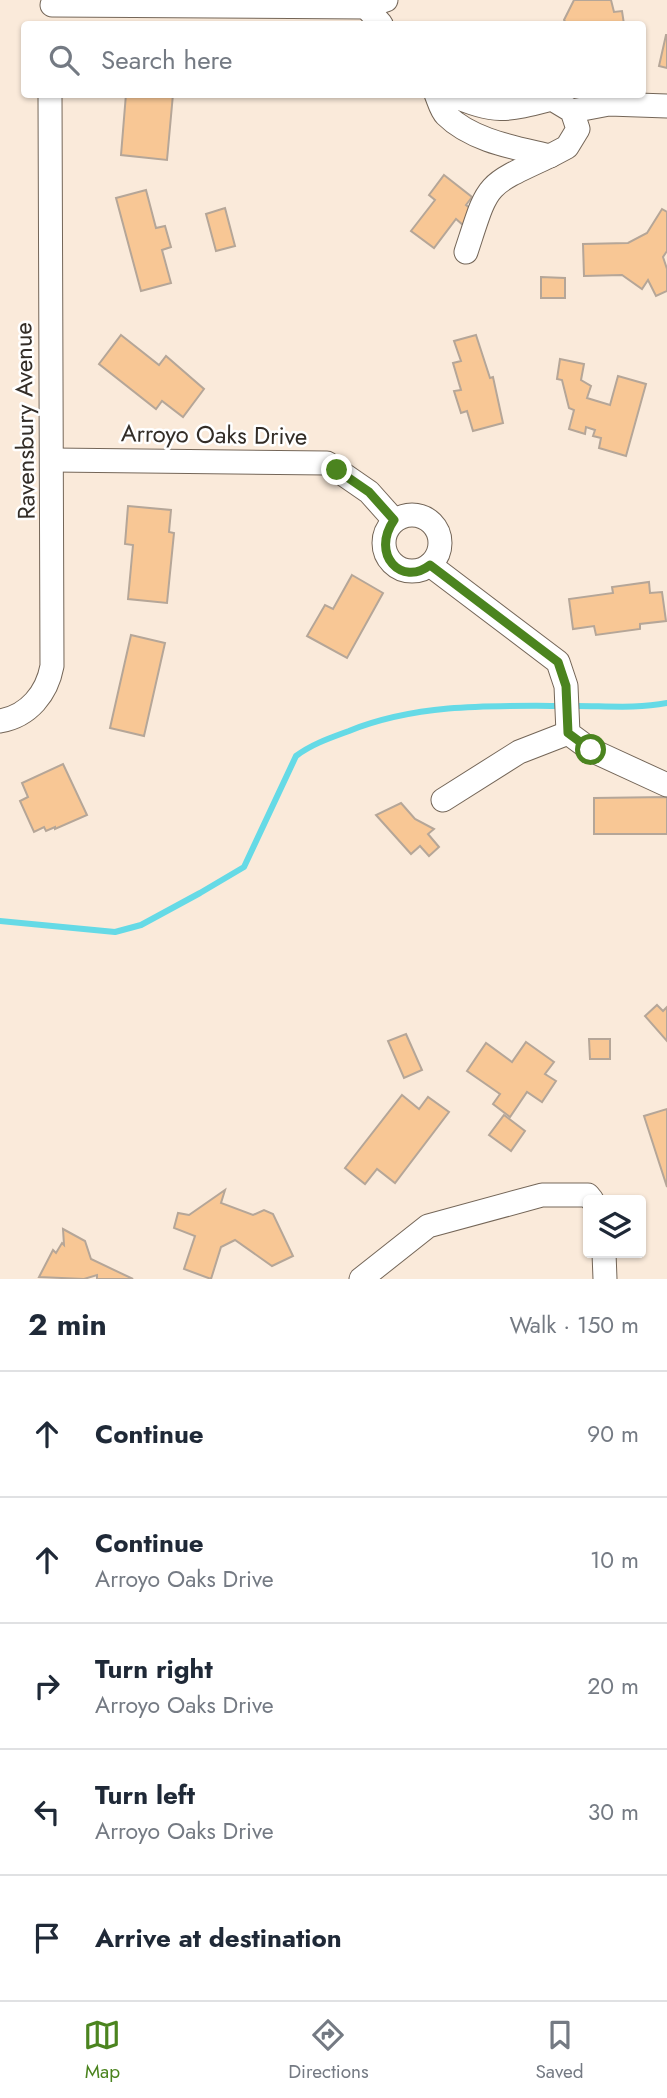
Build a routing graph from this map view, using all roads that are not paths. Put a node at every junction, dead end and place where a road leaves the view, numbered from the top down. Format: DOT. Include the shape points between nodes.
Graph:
graph roads {
  1 [pos="52,10"];
  2 [pos="378,11"];
  3 [pos="50,98"];
  4 [pos="438,98"];
  5 [pos="458,98"];
  6 [pos="667,106"];
  7 [pos="572,111"];
  8 [pos="551,156"];
  9 [pos="466,252"];
  10 [pos="53,460"];
  11 [pos="394,520"];
  12 [pos="430,565"];
  13 [pos="0,721"];
  14 [pos="568,733"];
  15 [pos="667,785"];
  16 [pos="443,800"];
  17 [pos="583,1195"];
  18 [pos="604,1258"];
  19 [pos="361,1279"];
  20 [pos="605,1279"];
  1 -- 2 [label="street"];
  3 -- 10 [label="street, Ravensbury Avenue"];
  4 -- 8 [label="street" via="445,114 478,135"];
  5 -- 7 [label="street" via="476,107 505,109 552,99"];
  6 -- 7 [label="street" via="609,104"];
  7 -- 8 [label="street" via="578,130 567,147"];
  8 -- 9 [label="street" via="498,180 486,192"];
  10 -- 11 [label="street, Arroyo Oaks Drive" via="327,463 369,492"];
  10 -- 13 [label="street, Ravensbury Avenue" via="49,678 43,694 31,706"];
  11 -- 12 [label="street" via="385,533 384,550 392,564 407,572"];
  11 -- 12 [label="street" via="410,514 426,517 438,528 442,545"];
  12 -- 14 [label="street" via="558,662 566,686"];
  14 -- 15 [label="street" via="591,750"];
  14 -- 16 [label="street" via="519,752"];
  17 -- 19 [label="street" via="542,1195 428,1226"];
  18 -- 20 [label="street"];
}
